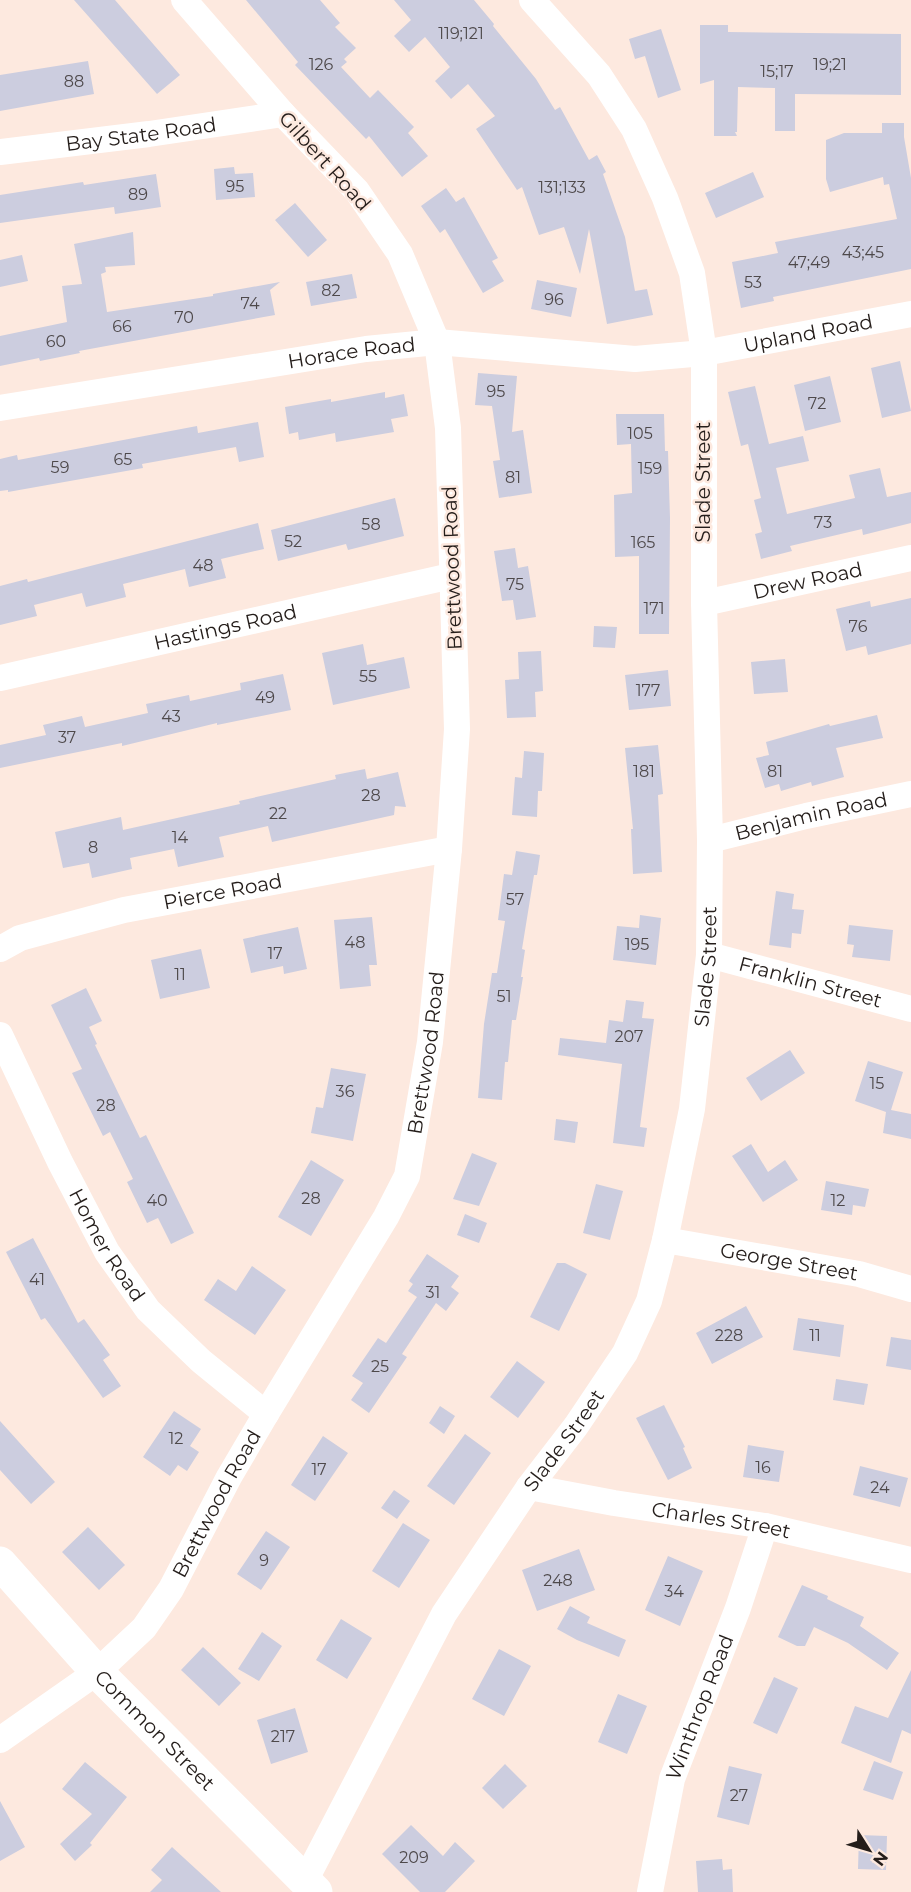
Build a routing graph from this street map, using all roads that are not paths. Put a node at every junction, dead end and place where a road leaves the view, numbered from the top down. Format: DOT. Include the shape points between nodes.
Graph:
graph roads {
  1 [pos="184,0"];
  2 [pos="532,0"];
  3 [pos="283,114"];
  4 [pos="0,152"];
  5 [pos="911,314"];
  6 [pos="437,342"];
  7 [pos="704,353"];
  8 [pos="0,408"];
  9 [pos="911,558"];
  10 [pos="451,576"];
  11 [pos="704,603"];
  12 [pos="0,678"];
  13 [pos="911,794"];
  14 [pos="710,840"];
  15 [pos="449,849"];
  16 [pos="0,949"];
  17 [pos="709,955"];
  18 [pos="911,1009"];
  19 [pos="0,1035"];
  20 [pos="665,1240"];
  21 [pos="911,1289"];
  22 [pos="266,1414"];
  23 [pos="529,1487"];
  24 [pos="765,1526"];
  25 [pos="911,1560"];
  26 [pos="0,1563"];
  27 [pos="97,1672"];
  28 [pos="0,1740"];
  29 [pos="310,1887"];
  30 [pos="650,1892"];
  1 -- 3 [label="street, Gilbert Road"];
  2 -- 7 [label="street, Slade Street" via="599,75 634,129 692,273"];
  3 -- 4 [label="street, Bay State Road"];
  3 -- 6 [label="street, Gilbert Road" via="357,191 400,254"];
  5 -- 7 [label="street, Upland Road"];
  6 -- 7 [label="street, Horace Road" via="635,359"];
  6 -- 8 [label="street, Horace Road"];
  6 -- 10 [label="street, Brettwood Road" via="448,428"];
  7 -- 11 [label="street, Slade Street"];
  9 -- 11 [label="street, Drew Road"];
  10 -- 12 [label="street, Hastings Road"];
  10 -- 15 [label="street, Brettwood Road" via="457,729"];
  11 -- 14 [label="street, Slade Street"];
  13 -- 14 [label="street, Benjamin Road"];
  14 -- 17 [label="street, Slade Street"];
  15 -- 16 [label="street, Pierce Road" via="124,910 20,938"];
  15 -- 22 [label="street, Brettwood Road" via="430,1042 407,1176"];
  17 -- 18 [label="street, Franklin Street"];
  17 -- 20 [label="street, Slade Street" via="692,1109"];
  19 -- 22 [label="street, Homer Road" via="102,1242 148,1310 201,1361"];
  20 -- 21 [label="street, George Street" via="859,1274"];
  20 -- 23 [label="street, Slade Street" via="649,1301 626,1353"];
  22 -- 27 [label="street, Brettwood Road" via="171,1589 144,1628"];
  23 -- 24 [label="street, Charles Street"];
  23 -- 29 [label="street, Slade Street" via="444,1614"];
  24 -- 25 [label="street, Charles Street"];
  24 -- 30 [label="street, Winthrop Road" via="672,1779"];
  26 -- 27 [label="main road, Common Street"];
  27 -- 28 [label="street, Brettwood Road"];
  27 -- 29 [label="main road, Common Street"];
}
